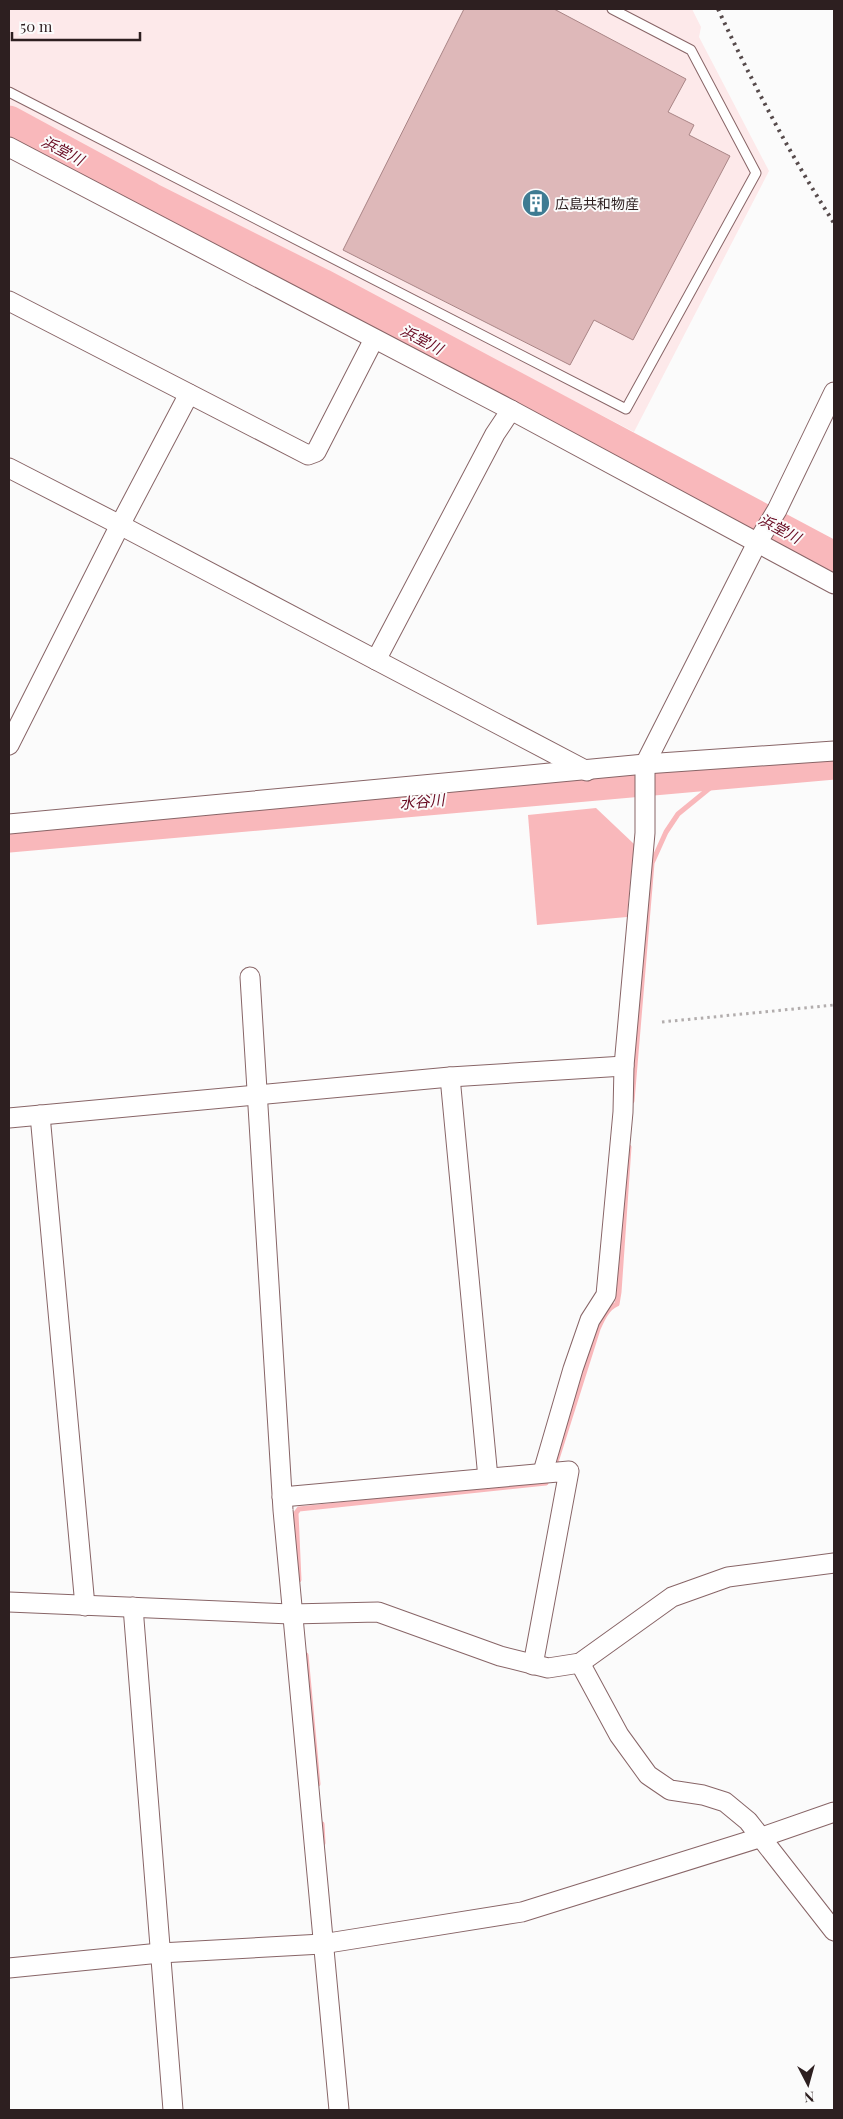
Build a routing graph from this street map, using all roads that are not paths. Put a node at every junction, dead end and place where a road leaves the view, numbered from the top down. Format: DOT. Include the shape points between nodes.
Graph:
graph roads {
  1 [pos="612,9"];
  2 [pos="9,92"];
  3 [pos="9,147"];
  4 [pos="9,301"];
  5 [pos="374,339"];
  6 [pos="834,392"];
  7 [pos="189,394"];
  8 [pos="511,410"];
  9 [pos="9,468"];
  10 [pos="120,525"];
  11 [pos="760,539"];
  12 [pos="834,584"];
  13 [pos="376,660"];
  14 [pos="9,745"];
  15 [pos="834,751"];
  16 [pos="587,771"];
  17 [pos="645,776"];
  18 [pos="9,824"];
  19 [pos="250,977"];
  20 [pos="624,1066"];
  21 [pos="450,1077"];
  22 [pos="258,1094"];
  23 [pos="40,1115"];
  24 [pos="9,1118"];
  25 [pos="544,1472"];
  26 [pos="488,1478"];
  27 [pos="282,1497"];
  28 [pos="834,1563"];
  29 [pos="9,1602"];
  30 [pos="85,1606"];
  31 [pos="133,1607"];
  32 [pos="291,1614"];
  33 [pos="580,1663"];
  34 [pos="533,1665"];
  35 [pos="834,1812"];
  36 [pos="762,1837"];
  37 [pos="834,1931"];
  38 [pos="322,1944"];
  39 [pos="160,1953"];
  40 [pos="9,1968"];
  41 [pos="173,2110"];
  42 [pos="339,2110"];
  1 -- 2 [label="lane" via="691,50 756,173 626,409"];
  3 -- 5 [label="street"];
  4 -- 7 [label="street"];
  5 -- 7 [label="street" via="316,452 308,455"];
  5 -- 8 [label="street"];
  6 -- 11 [label="street"];
  7 -- 10 [label="street"];
  8 -- 11 [label="street"];
  8 -- 13 [label="street" via="495,434"];
  9 -- 10 [label="street"];
  10 -- 13 [label="street"];
  10 -- 14 [label="street"];
  11 -- 12 [label="street"];
  11 -- 17 [label="street"];
  13 -- 16 [label="street"];
  15 -- 17 [label="street"];
  16 -- 17 [label="street"];
  16 -- 18 [label="street"];
  17 -- 20 [label="street" via="645,834"];
  19 -- 22 [label="street"];
  20 -- 21 [label="street"];
  20 -- 25 [label="street" via="623,1112 606,1295 590,1320"];
  21 -- 22 [label="street"];
  21 -- 26 [label="street"];
  22 -- 23 [label="street"];
  22 -- 27 [label="street"];
  23 -- 24 [label="street"];
  23 -- 30 [label="street"];
  25 -- 26 [label="street"];
  25 -- 34 [label="street" via="570,1471"];
  26 -- 27 [label="street"];
  27 -- 32 [label="street"];
  28 -- 33 [label="street" via="728,1577 672,1597"];
  29 -- 30 [label="street"];
  30 -- 31 [label="street"];
  31 -- 32 [label="street"];
  31 -- 39 [label="street"];
  32 -- 34 [label="street" via="378,1612"];
  32 -- 38 [label="street"];
  33 -- 34 [label="street" via="548,1668"];
  33 -- 36 [label="street" via="620,1735 648,1775 670,1790 725,1802"];
  35 -- 36 [label="street"];
  36 -- 37 [label="street"];
  36 -- 38 [label="street" via="522,1912"];
  38 -- 39 [label="street"];
  38 -- 42 [label="street"];
  39 -- 40 [label="street"];
  39 -- 41 [label="street"];
}
